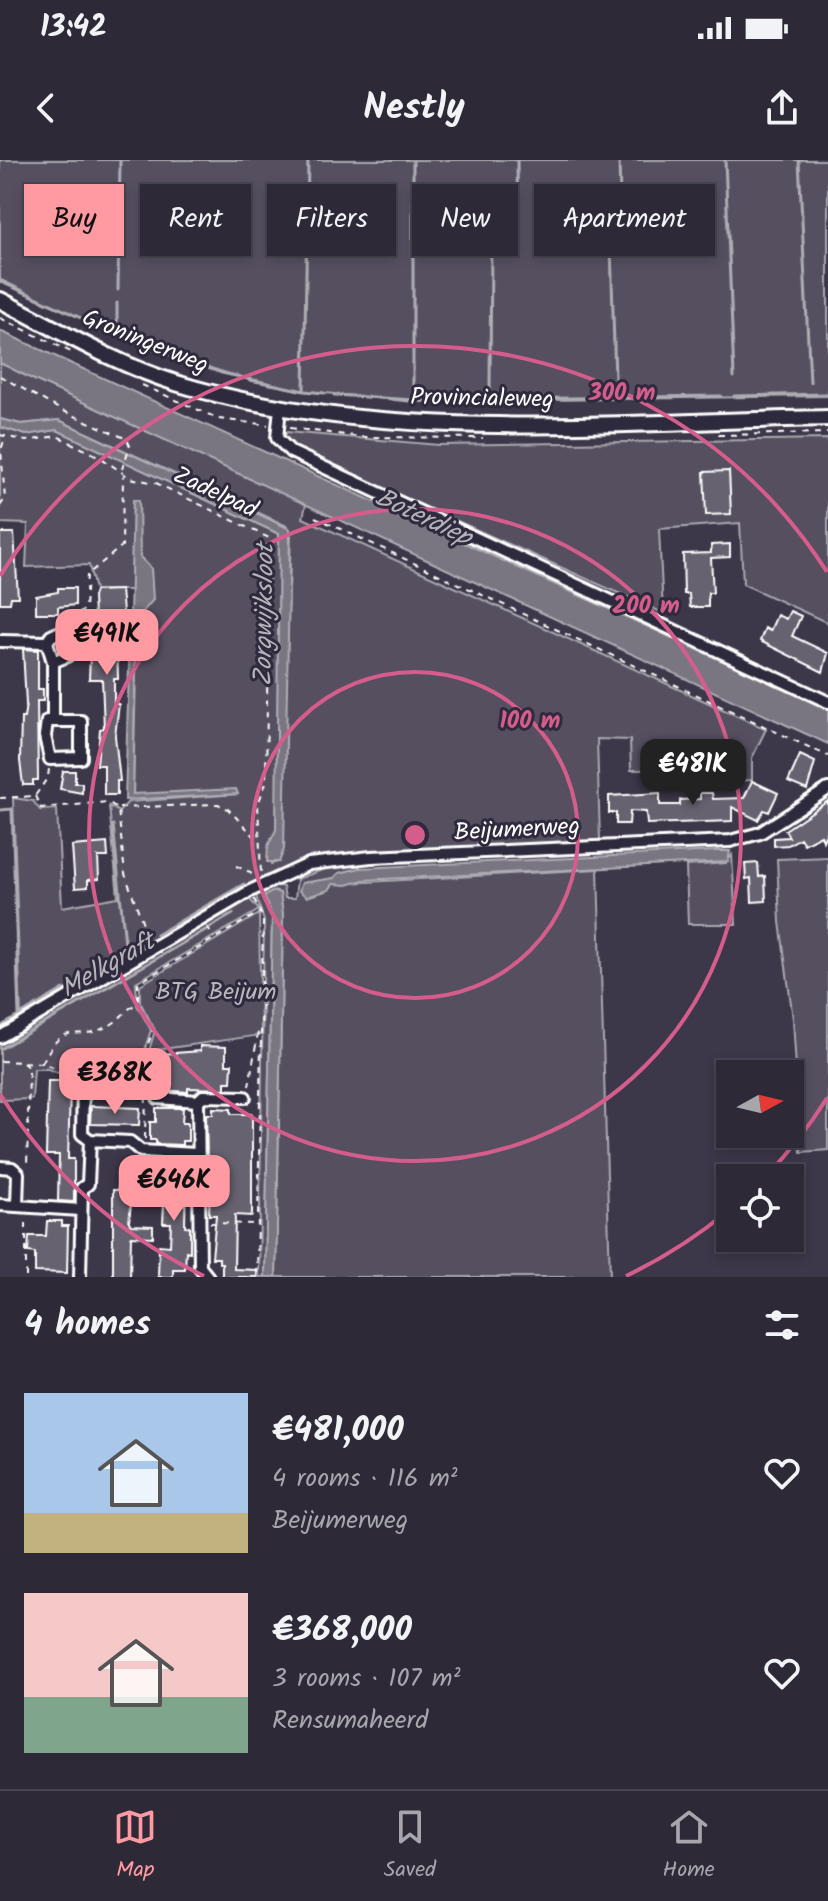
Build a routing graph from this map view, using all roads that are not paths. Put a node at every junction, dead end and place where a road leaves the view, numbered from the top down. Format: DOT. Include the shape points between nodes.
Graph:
graph roads {
  1 [pos="0,300"];
  2 [pos="280,408"];
  3 [pos="828,418"];
  4 [pos="0,641"];
  5 [pos="47,642"];
  6 [pos="53,662"];
  7 [pos="828,702"];
  8 [pos="53,721"];
  9 [pos="828,789"];
  10 [pos="0,1037"];
  11 [pos="83,1086"];
  12 [pos="158,1098"];
  13 [pos="248,1098"];
  14 [pos="198,1101"];
  15 [pos="90,1140"];
  16 [pos="196,1154"];
  17 [pos="0,1167"];
  18 [pos="0,1205"];
  19 [pos="17,1206"];
  20 [pos="81,1210"];
  21 [pos="80,1277"];
  22 [pos="208,1277"];
  1 -- 2 [label="main road, Groningerweg" via="173,382"];
  2 -- 3 [label="main road, Provincialeweg" via="373,419 513,423"];
  2 -- 7 [label="street" via="277,438 291,452"];
  4 -- 5 [label="street"];
  5 -- 6 [label="street"];
  5 -- 6 [label="street" via="62,631 69,635 67,656"];
  6 -- 8 [label="street"];
  8 -- 8 [label="street" via="81,721 81,758 50,759 45,736 47,721"];
  9 -- 10 [label="street, Beijumerweg" via="760,833 730,841 309,864 258,886"];
  11 -- 15 [label="street" via="82,1134"];
  12 -- 14 [label="street"];
  13 -- 14 [label="street" via="203,1096"];
  14 -- 16 [label="street"];
  15 -- 16 [label="street" via="130,1142 145,1152"];
  15 -- 20 [label="street"];
  16 -- 22 [label="street" via="201,1172 200,1267"];
  17 -- 19 [label="street" via="18,1173"];
  18 -- 19 [label="street"];
  19 -- 20 [label="street"];
  20 -- 21 [label="street"];
}
